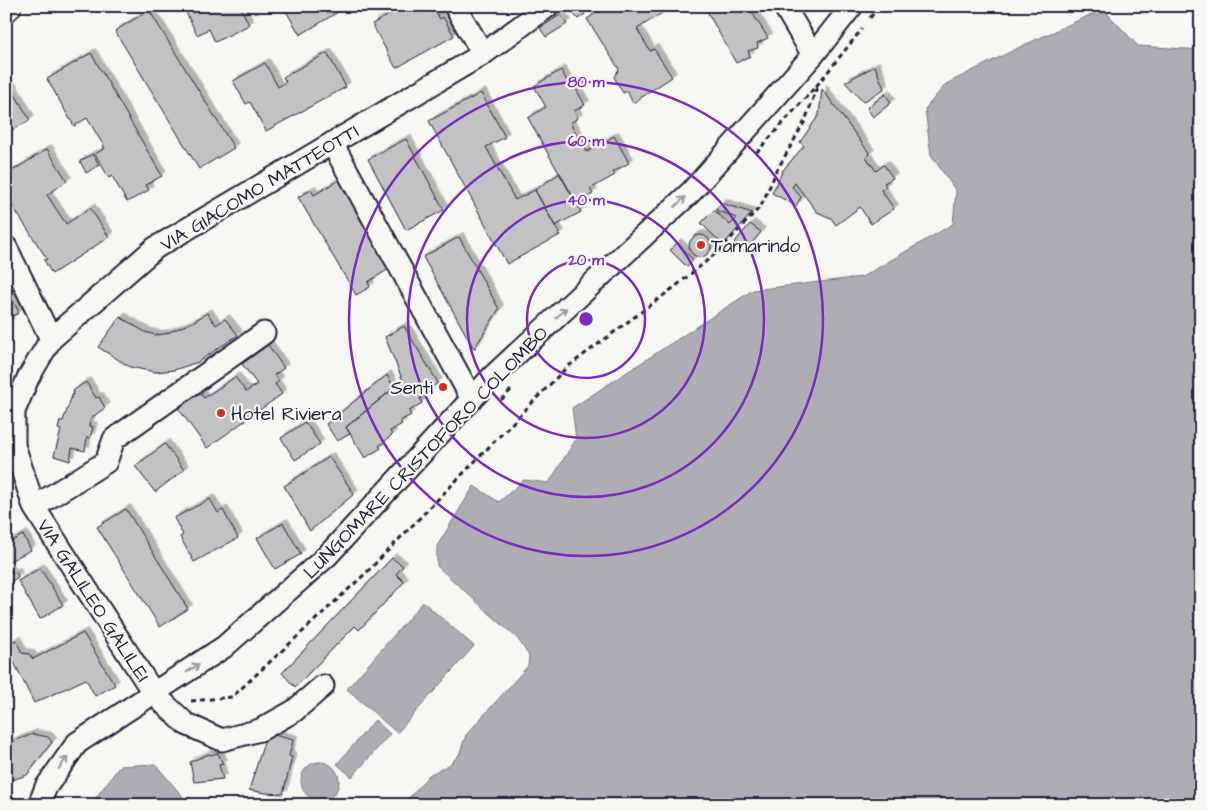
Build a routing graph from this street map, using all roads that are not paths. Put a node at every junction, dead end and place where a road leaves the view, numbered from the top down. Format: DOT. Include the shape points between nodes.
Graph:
graph roads {
  1 [pos="455,6"];
  2 [pos="548,6"];
  3 [pos="784,6"];
  4 [pos="852,6"];
  5 [pos="483,54"];
  6 [pos="813,55"];
  7 [pos="332,143"];
  8 [pos="6,248"];
  9 [pos="264,333"];
  10 [pos="50,339"];
  11 [pos="472,399"];
  12 [pos="10,410"];
  13 [pos="34,507"];
  14 [pos="323,686"];
  15 [pos="160,699"];
  16 [pos="39,805"];
  1 -- 5 [label="street"];
  2 -- 5 [label="street, VIA GIACOMO MATTEOTTI"];
  3 -- 6 [label="street"];
  4 -- 6 [label="street, LUNGOMARE CRISTOFORO COLOMBO"];
  5 -- 7 [label="street, VIA GIACOMO MATTEOTTI"];
  11 -- 6 [label="street, LUNGOMARE CRISTOFORO COLOMBO, one-way" via="691,192"];
  7 -- 10 [label="street, VIA GIACOMO MATTEOTTI" via="155,248"];
  7 -- 11 [label="street"];
  8 -- 10 [label="street"];
  9 -- 13 [label="street, VIA GALILEO GALILEI" via="114,439 106,462"];
  10 -- 12 [label="street, VIA GIACOMO MATTEOTTI"];
  15 -- 11 [label="street, LUNGOMARE CRISTOFORO COLOMBO, one-way" via="327,556"];
  12 -- 13 [label="street, VIA GALILEO GALILEI" via="14,445"];
  13 -- 15 [label="street, VIA GALILEO GALILEI"];
  14 -- 15 [label="street, VIA GALILEO GALILEI" via="294,712 260,730 222,740 186,724"];
  16 -- 15 [label="street, LUNGOMARE CRISTOFORO COLOMBO, one-way" via="46,787 78,743"];
}
